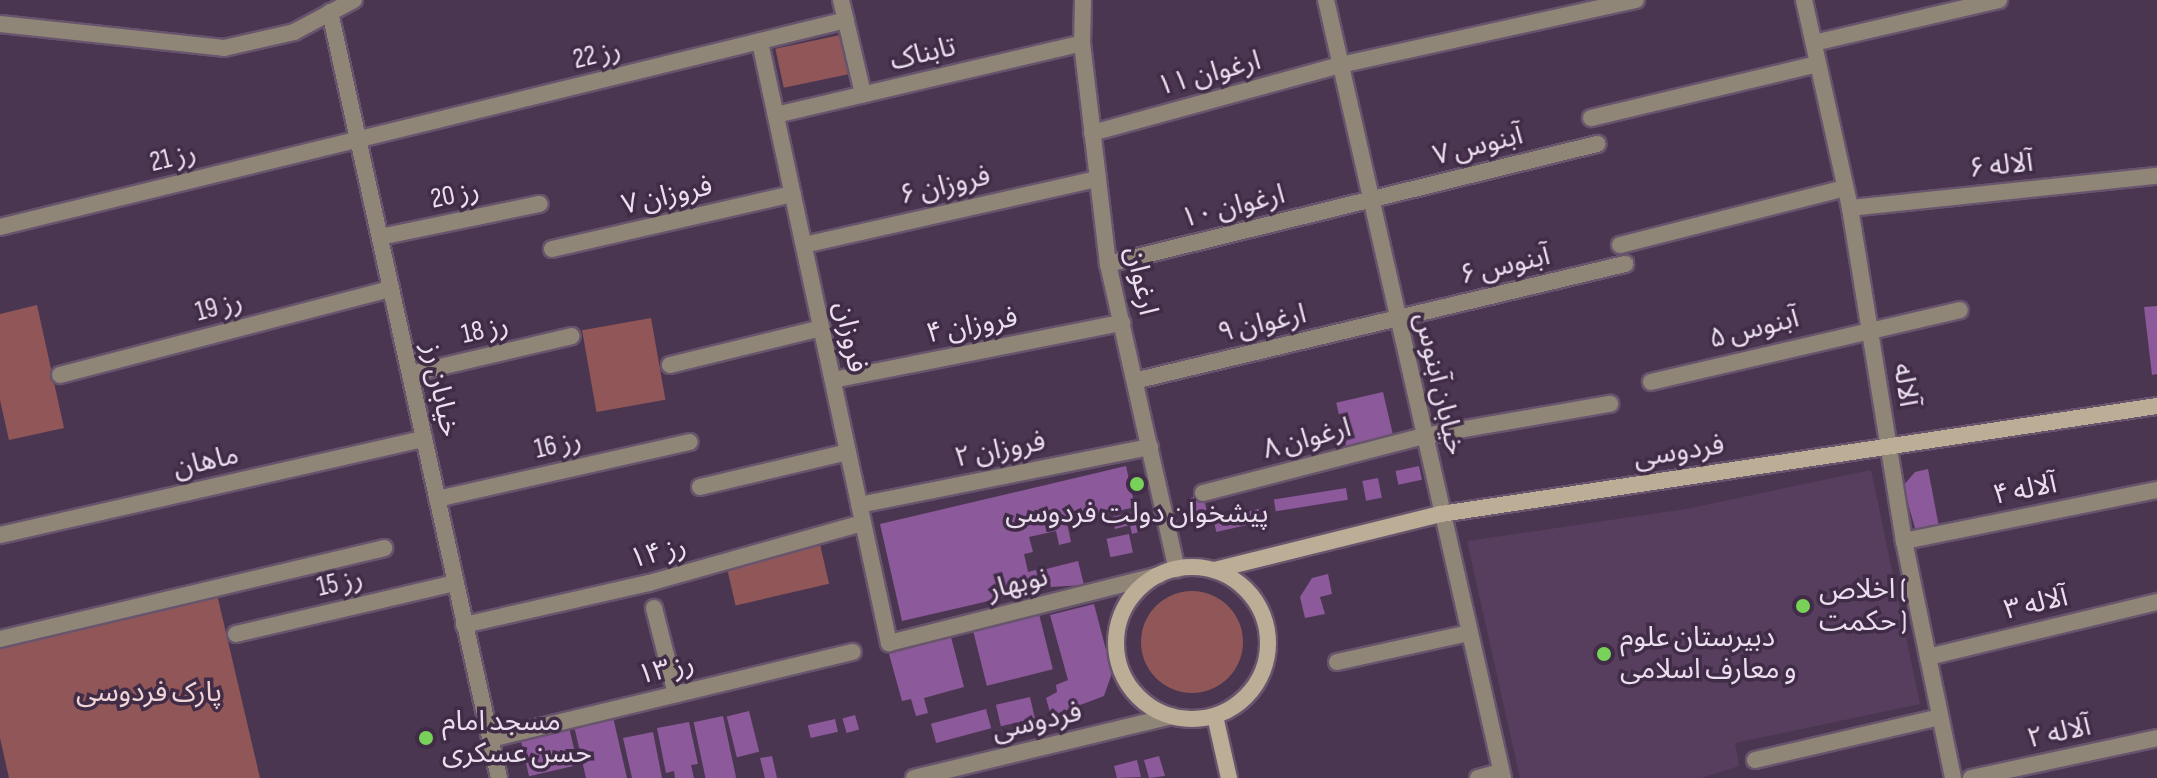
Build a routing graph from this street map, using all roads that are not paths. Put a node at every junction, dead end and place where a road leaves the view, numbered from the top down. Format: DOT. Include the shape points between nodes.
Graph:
graph roads {
  1 [pos="354,0"];
  2 [pos="841,0"];
  3 [pos="1083,0"];
  4 [pos="1326,0"];
  5 [pos="1636,0"];
  6 [pos="1804,0"];
  7 [pos="1999,0"];
  8 [pos="330,12"];
  9 [pos="846,20"];
  10 [pos="0,24"];
  11 [pos="760,42"];
  12 [pos="1082,43"];
  13 [pos="1814,43"];
  14 [pos="1818,64"];
  15 [pos="1340,65"];
  16 [pos="863,94"];
  17 [pos="776,115"];
  18 [pos="1591,118"];
  19 [pos="1092,133"];
  20 [pos="359,140"];
  21 [pos="1597,144"];
  22 [pos="2157,176"];
  23 [pos="1097,179"];
  24 [pos="1845,188"];
  25 [pos="793,194"];
  26 [pos="1371,200"];
  27 [pos="540,204"];
  28 [pos="1850,208"];
  29 [pos="0,227"];
  30 [pos="380,237"];
  31 [pos="804,245"];
  32 [pos="1620,245"];
  33 [pos="552,249"];
  34 [pos="1108,264"];
  35 [pos="1625,264"];
  36 [pos="391,289"];
  37 [pos="1960,310"];
  38 [pos="1397,318"];
  39 [pos="1122,323"];
  40 [pos="1870,327"];
  41 [pos="822,328"];
  42 [pos="572,336"];
  43 [pos="670,365"];
  44 [pos="410,374"];
  45 [pos="60,375"];
  46 [pos="833,380"];
  47 [pos="1138,380"];
  48 [pos="1651,382"];
  49 [pos="1610,404"];
  50 [pos="2157,406"];
  51 [pos="1424,436"];
  52 [pos="424,439"];
  53 [pos="690,442"];
  54 [pos="1888,445"];
  55 [pos="1150,447"];
  56 [pos="848,452"];
  57 [pos="700,487"];
  58 [pos="2157,490"];
  59 [pos="1203,493"];
  60 [pos="437,499"];
  61 [pos="859,505"];
  62 [pos="1441,514"];
  63 [pos="863,523"];
  64 [pos="0,535"];
  65 [pos="1904,541"];
  66 [pos="384,548"];
  67 [pos="1177,569"];
  68 [pos="1214,570"];
  69 [pos="1159,575"];
  70 [pos="456,583"];
  71 [pos="2157,602"];
  72 [pos="654,608"];
  73 [pos="464,625"];
  74 [pos="1469,633"];
  75 [pos="236,634"];
  76 [pos="0,639"];
  77 [pos="889,643"];
  78 [pos="853,652"];
  79 [pos="1928,657"];
  80 [pos="1337,662"];
  81 [pos="676,694"];
  82 [pos="1172,716"];
  83 [pos="1215,716"];
  84 [pos="1940,717"];
  85 [pos="2157,738"];
  86 [pos="490,739"];
  87 [pos="1755,760"];
  88 [pos="1502,775"];
  89 [pos="499,778"];
  90 [pos="914,778"];
  91 [pos="1229,778"];
  92 [pos="1478,778"];
  93 [pos="1953,778"];
  94 [pos="1971,778"];
  1 -- 8 [label="street"];
  2 -- 9 [label="street"];
  3 -- 12 [label="street, ارغوان"];
  4 -- 15 [label="street, خیابان آبنوس"];
  5 -- 15 [label="street, ارغوان ۱۱"];
  6 -- 13 [label="street, آلاله"];
  7 -- 13 [label="street"];
  8 -- 10 [label="street" via="294,32 224,48"];
  8 -- 20 [label="street, خیابان رز"];
  9 -- 11 [label="street, رز 22"];
  9 -- 16 [label="street"];
  11 -- 17 [label="street, فروزان"];
  11 -- 20 [label="street, رز 22"];
  12 -- 16 [label="street, تابناک"];
  12 -- 19 [label="street, ارغوان"];
  13 -- 14 [label="street, آلاله"];
  14 -- 18 [label="street"];
  14 -- 24 [label="street, آلاله"];
  15 -- 19 [label="street, ارغوان ۱۱"];
  15 -- 26 [label="street, خیابان آبنوس"];
  16 -- 17 [label="street, تابناک"];
  17 -- 25 [label="street, فروزان"];
  19 -- 23 [label="street, ارغوان"];
  20 -- 29 [label="street, رز 21"];
  20 -- 30 [label="street, خیابان رز"];
  21 -- 26 [label="street, آبنوس ۷"];
  22 -- 28 [label="street, آلاله ۶"];
  23 -- 31 [label="street, فروزان ۶"];
  23 -- 34 [label="street, ارغوان"];
  24 -- 28 [label="street, آلاله"];
  24 -- 32 [label="street"];
  25 -- 31 [label="street, فروزان"];
  25 -- 33 [label="street, فروزان ۷"];
  26 -- 34 [label="street, ارغوان ۱۰"];
  26 -- 38 [label="street, خیابان آبنوس"];
  27 -- 30 [label="street, رز 20"];
  28 -- 40 [label="street, آلاله"];
  30 -- 36 [label="street, خیابان رز"];
  31 -- 41 [label="street, فروزان"];
  34 -- 39 [label="street, ارغوان"];
  35 -- 38 [label="street, آبنوس ۶"];
  36 -- 44 [label="street, خیابان رز"];
  36 -- 45 [label="street, رز 19"];
  37 -- 40 [label="street, آبنوس ۵"];
  38 -- 47 [label="street, ارغوان ۹"];
  38 -- 51 [label="street, خیابان آبنوس"];
  39 -- 46 [label="street, فروزان ۴"];
  39 -- 47 [label="street, ارغوان"];
  40 -- 48 [label="street, آبنوس ۵"];
  40 -- 54 [label="street, آلاله"];
  41 -- 43 [label="street"];
  41 -- 46 [label="street, فروزان"];
  42 -- 44 [label="street, رز 18"];
  44 -- 52 [label="street, خیابان رز"];
  46 -- 56 [label="street, فروزان"];
  47 -- 55 [label="street, ارغوان"];
  49 -- 51 [label="street"];
  50 -- 54 [label="main road, فردوسی"];
  51 -- 59 [label="street, ارغوان ۸"];
  51 -- 62 [label="street, خیابان آبنوس"];
  52 -- 60 [label="street, خیابان رز"];
  52 -- 64 [label="street, ماهان"];
  53 -- 60 [label="street, رز 16"];
  54 -- 62 [label="main road, فردوسی"];
  54 -- 65 [label="street, آلاله"];
  55 -- 61 [label="street, فروزان ۲"];
  55 -- 67 [label="street, ارغوان"];
  56 -- 57 [label="street"];
  56 -- 61 [label="street, فروزان"];
  58 -- 65 [label="street, آلاله ۴"];
  60 -- 70 [label="street, خیابان رز"];
  61 -- 63 [label="street, فروزان"];
  62 -- 68 [label="main road, فردوسی"];
  62 -- 74 [label="street, خیابان آبنوس"];
  63 -- 73 [label="street, رز ۱۴" via="649,583"];
  63 -- 77 [label="street, فروزان"];
  65 -- 79 [label="street, آلاله"];
  66 -- 76 [label="street"];
  67 -- 68 [label="main road"];
  67 -- 69 [label="main road"];
  68 -- 83 [label="main road" via="1250,593 1267,631 1262,674 1234,706"];
  69 -- 77 [label="street, نوبهار"];
  69 -- 82 [label="main road" via="1126,606 1116,650 1134,692"];
  70 -- 73 [label="street, خیابان رز"];
  70 -- 75 [label="street, رز 15"];
  71 -- 79 [label="street, آلاله ۳"];
  72 -- 81 [label="street"];
  73 -- 86 [label="street, خیابان رز"];
  74 -- 80 [label="street"];
  74 -- 88 [label="street, خیابان آبنوس"];
  78 -- 81 [label="street, رز ۱۳"];
  79 -- 84 [label="street, آلاله"];
  81 -- 86 [label="street, رز ۱۳"];
  82 -- 83 [label="main road"];
  82 -- 90 [label="street, فردوسی"];
  83 -- 91 [label="main road"];
  84 -- 87 [label="street"];
  84 -- 93 [label="street, آلاله"];
  85 -- 94 [label="street, آلاله ۲"];
  86 -- 89 [label="street, خیابان رز"];
  88 -- 92 [label="street"];
}
